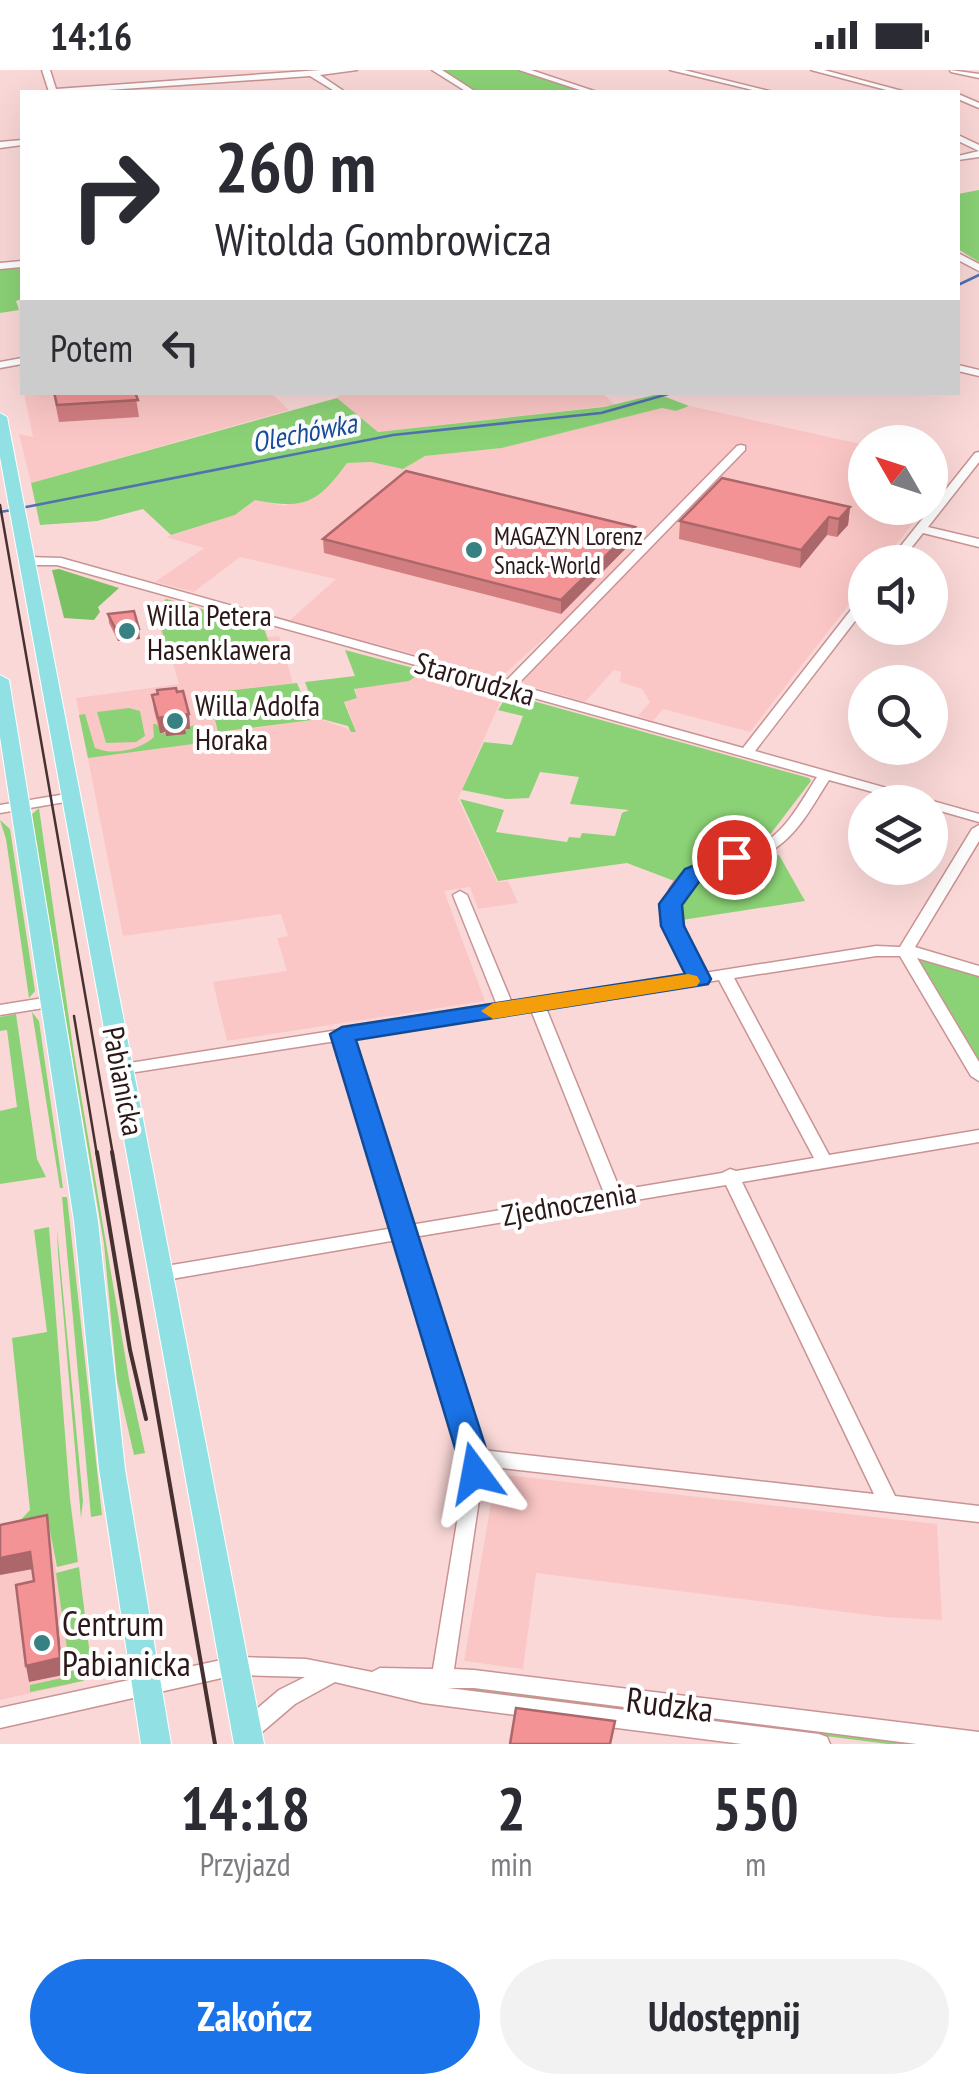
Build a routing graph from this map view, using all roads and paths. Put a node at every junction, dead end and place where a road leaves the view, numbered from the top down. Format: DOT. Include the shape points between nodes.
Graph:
graph roads {
  1 [pos="352,70"];
  2 [pos="436,70"];
  3 [pos="523,70"];
  4 [pos="558,70"];
  5 [pos="674,70"];
  6 [pos="815,70"];
  7 [pos="954,70"];
  8 [pos="312,73"];
  9 [pos="536,74"];
  10 [pos="979,76"];
  11 [pos="231,79"];
  12 [pos="238,89"];
  13 [pos="80,90"];
  14 [pos="338,90"];
  15 [pos="469,90"];
  16 [pos="587,90"];
  17 [pos="760,90"];
  18 [pos="894,90"];
  19 [pos="0,417"];
  20 [pos="741,448"];
  21 [pos="979,455"];
  22 [pos="920,530"];
  23 [pos="979,543"];
  24 [pos="908,545"];
  25 [pos="27,561"];
  26 [pos="848,622"];
  27 [pos="0,680"];
  28 [pos="507,687"];
  29 [pos="745,754"];
  30 [pos="825,776"];
  31 [pos="859,785"];
  32 [pos="72,797"];
  33 [pos="10,807"];
  34 [pos="948,809"];
  35 [pos="979,818"];
  36 [pos="979,829"];
  37 [pos="460,896"];
  38 [pos="905,951"];
  39 [pos="979,971"];
  40 [pos="724,976"];
  41 [pos="700,979"];
  42 [pos="50,1002"];
  43 [pos="537,1004"];
  44 [pos="506,1009"];
  45 [pos="0,1010"];
  46 [pos="342,1034"];
  47 [pos="122,1069"];
  48 [pos="979,1076"];
  49 [pos="979,1136"];
  50 [pos="824,1161"];
  51 [pos="730,1176"];
  52 [pos="614,1195"];
  53 [pos="405,1232"];
  54 [pos="160,1274"];
  55 [pos="474,1458"];
  56 [pos="889,1504"];
  57 [pos="979,1514"];
  58 [pos="234,1666"];
  59 [pos="332,1674"];
  60 [pos="442,1677"];
  61 [pos="361,1678"];
  62 [pos="148,1687"];
  63 [pos="0,1718"];
  64 [pos="248,1738"];
  65 [pos="979,1742"];
  66 [pos="156,1744"];
  67 [pos="819,1744"];
  1 -- 8 [label="street"];
  2 -- 15 [label="street"];
  3 -- 9 [label="street"];
  4 -- 9 [label="street"];
  5 -- 17 [label="street"];
  6 -- 18 [label="street"];
  7 -- 10 [label="street"];
  8 -- 11 [label="street"];
  8 -- 14 [label="street"];
  9 -- 16 [label="street"];
  11 -- 12 [label="street"];
  11 -- 13 [label="street"];
  19 -- 25 [label="main road, Pabianicka"];
  20 -- 28 [label="street"];
  21 -- 22 [label="street"];
  22 -- 23 [label="street"];
  22 -- 24 [label="street"];
  25 -- 28 [label="street, Starorudzka" via="58,561"];
  25 -- 32 [label="main road, Pabianicka"];
  26 -- 29 [label="street"];
  27 -- 33 [label="main road, Pabianicka"];
  28 -- 29 [label="street, Starorudzka"];
  29 -- 30 [label="street, Starorudzka"];
  30 -- 31 [label="street, Starorudzka"];
  30 -- 41 [label="street" via="775,842 699,870 674,896 673,926"];
  32 -- 33 [label="street"];
  32 -- 47 [label="main road, Pabianicka"];
  33 -- 42 [label="main road, Pabianicka"];
  34 -- 35 [label="street"];
  36 -- 38 [label="street"];
  37 -- 44 [label="street"];
  38 -- 39 [label="street"];
  38 -- 40 [label="street"];
  38 -- 48 [label="street"];
  40 -- 41 [label="street"];
  40 -- 50 [label="street"];
  41 -- 43 [label="street"];
  42 -- 45 [label="street"];
  42 -- 62 [label="main road, Pabianicka"];
  43 -- 44 [label="street"];
  43 -- 52 [label="street"];
  44 -- 46 [label="street"];
  46 -- 47 [label="street"];
  46 -- 53 [label="street"];
  47 -- 54 [label="main road, Pabianicka"];
  49 -- 50 [label="street, Zjednoczenia"];
  50 -- 51 [label="street, Zjednoczenia"];
  51 -- 52 [label="street, Zjednoczenia"];
  51 -- 56 [label="street"];
  52 -- 53 [label="street, Zjednoczenia"];
  53 -- 54 [label="street, Zjednoczenia"];
  53 -- 55 [label="street"];
  54 -- 58 [label="main road, Pabianicka"];
  55 -- 56 [label="street"];
  55 -- 60 [label="street"];
  56 -- 57 [label="street"];
  58 -- 59 [label="street, Rudzka"];
  58 -- 62 [label="street, Rudzka"];
  58 -- 64 [label="main road, Pabianicka"];
  59 -- 61 [label="street, Rudzka"];
  59 -- 64 [label="street" via="287,1697"];
  60 -- 61 [label="street, Rudzka"];
  60 -- 65 [label="street, Rudzka"];
  61 -- 67 [label="street, Rudzka" via="423,1694"];
  62 -- 63 [label="street, Rudzka"];
  62 -- 66 [label="main road, Pabianicka"];
}
